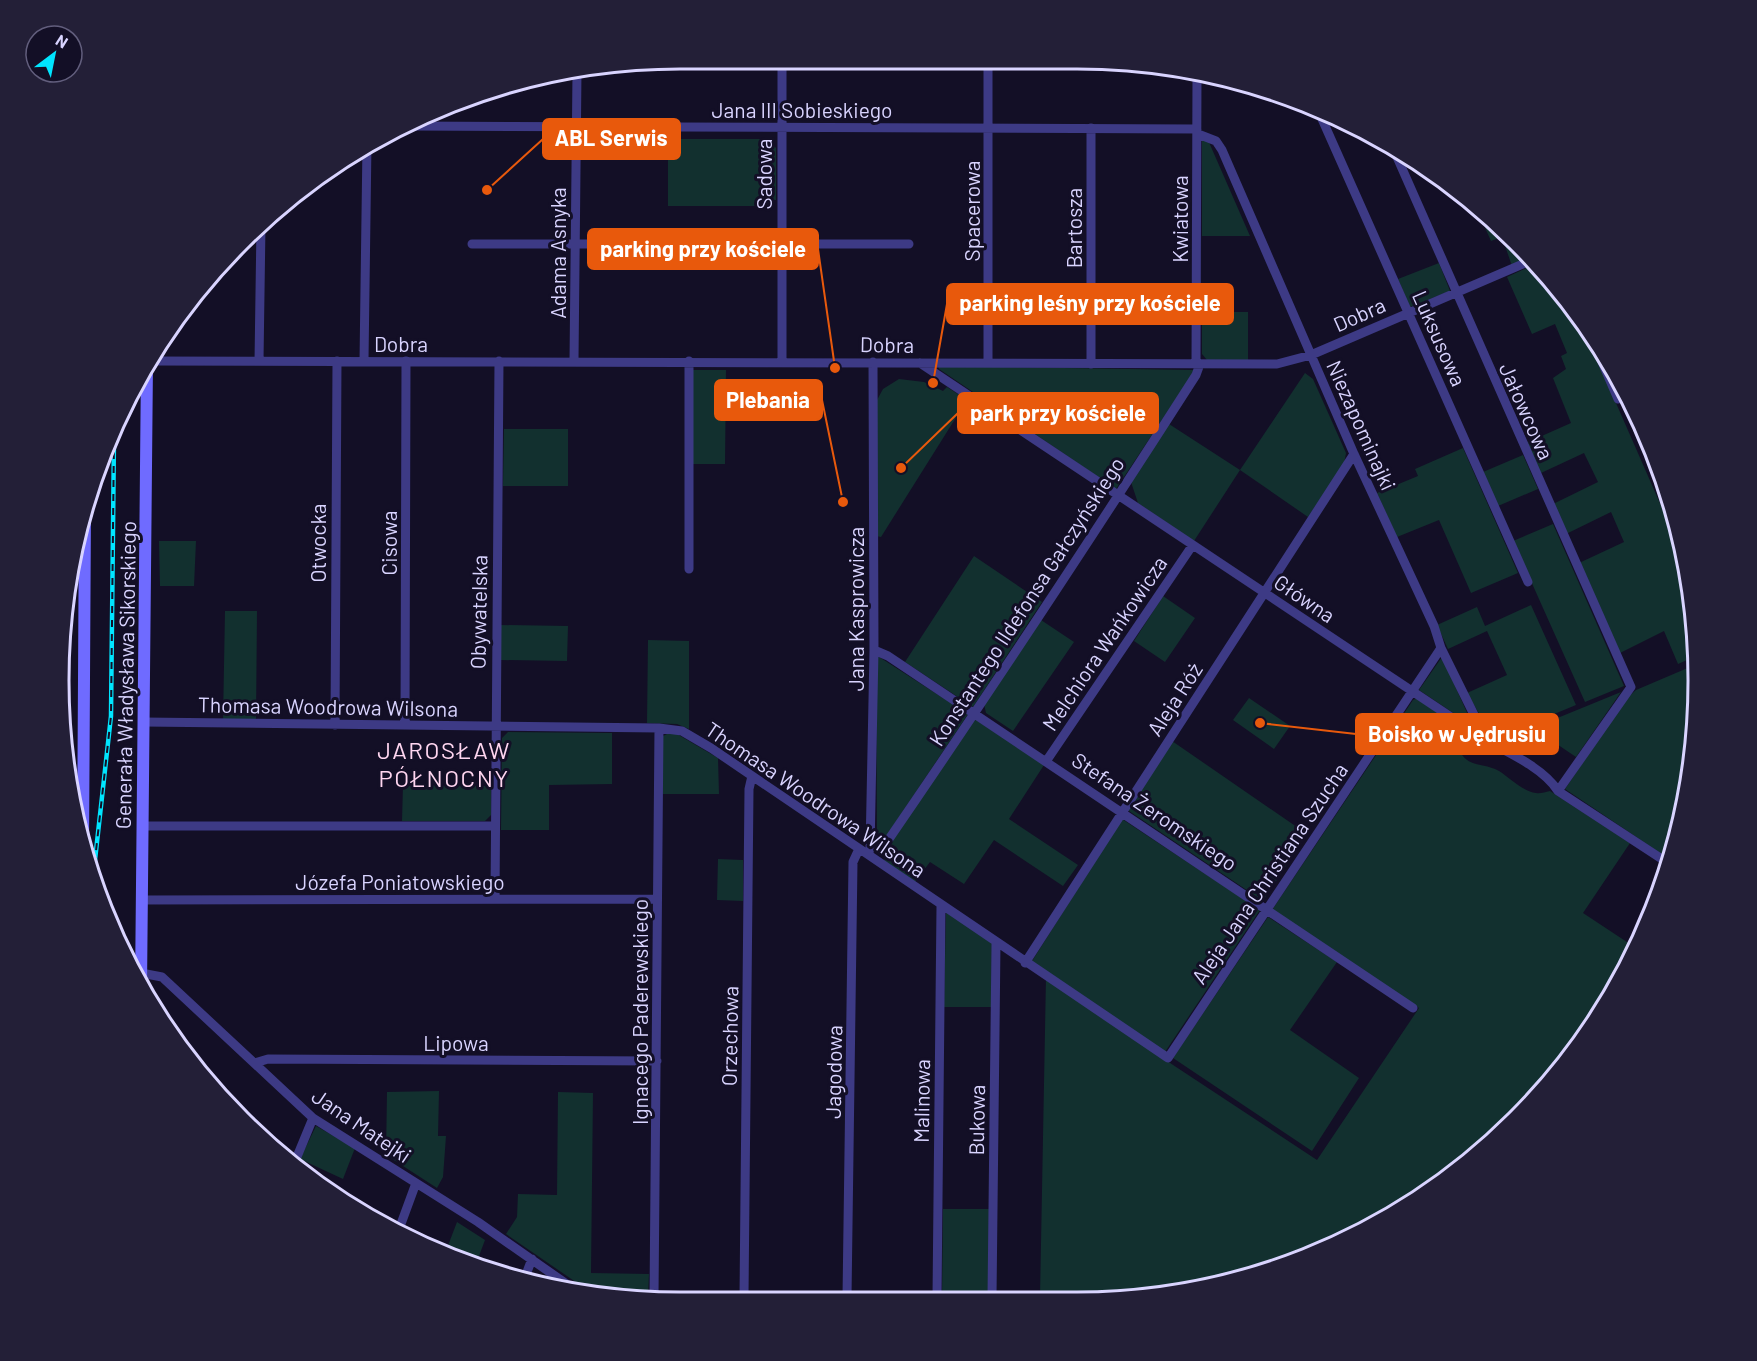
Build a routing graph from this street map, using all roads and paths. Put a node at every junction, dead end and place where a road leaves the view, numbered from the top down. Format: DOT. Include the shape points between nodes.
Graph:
graph roads {
  1 [pos="782,69"];
  2 [pos="988,69"];
  3 [pos="577,78"];
  4 [pos="1197,81"];
  5 [pos="1323,121"];
  6 [pos="423,126"];
  7 [pos="577,127"];
  8 [pos="782,127"];
  9 [pos="989,127"];
  10 [pos="1091,128"];
  11 [pos="1197,131"];
  12 [pos="368,155"];
  13 [pos="1399,161"];
  14 [pos="261,236"];
  15 [pos="781,243"];
  16 [pos="472,244"];
  17 [pos="574,244"];
  18 [pos="909,244"];
  19 [pos="1524,264"];
  20 [pos="1455,293"];
  21 [pos="1409,311"];
  22 [pos="1311,355"];
  23 [pos="259,361"];
  24 [pos="337,361"];
  25 [pos="406,361"];
  26 [pos="499,361"];
  27 [pos="574,361"];
  28 [pos="689,361"];
  29 [pos="159,362"];
  30 [pos="364,362"];
  31 [pos="782,362"];
  32 [pos="873,362"];
  33 [pos="920,363"];
  34 [pos="988,363"];
  35 [pos="1091,364"];
  36 [pos="1198,364"];
  37 [pos="148,381"];
  38 [pos="1614,390"];
  39 [pos="1618,399"];
  40 [pos="1354,454"];
  41 [pos="1118,495"];
  42 [pos="85,545"];
  43 [pos="1192,546"];
  44 [pos="688,570"];
  45 [pos="1528,582"];
  46 [pos="1265,593"];
  47 [pos="1441,648"];
  48 [pos="874,650"];
  49 [pos="1412,691"];
  50 [pos="974,712"];
  51 [pos="143,722"];
  52 [pos="335,725"];
  53 [pos="405,725"];
  54 [pos="495,726"];
  55 [pos="659,728"];
  56 [pos="1487,741"];
  57 [pos="1047,760"];
  58 [pos="752,776"];
  59 [pos="1558,791"];
  60 [pos="83,810"];
  61 [pos="1122,811"];
  62 [pos="143,826"];
  63 [pos="495,826"];
  64 [pos="859,849"];
  65 [pos="870,851"];
  66 [pos="1661,859"];
  67 [pos="495,898"];
  68 [pos="657,899"];
  69 [pos="142,900"];
  70 [pos="941,906"];
  71 [pos="1268,909"];
  72 [pos="996,943"];
  73 [pos="1024,963"];
  74 [pos="141,968"];
  75 [pos="144,974"];
  76 [pos="1413,1008"];
  77 [pos="1168,1058"];
  78 [pos="657,1061"];
  79 [pos="255,1063"];
  80 [pos="314,1118"];
  81 [pos="297,1157"];
  82 [pos="416,1183"];
  83 [pos="401,1224"];
  84 [pos="532,1259"];
  85 [pos="527,1272"];
  86 [pos="561,1280"];
  87 [pos="654,1291"];
  88 [pos="744,1292"];
  89 [pos="847,1292"];
  90 [pos="938,1292"];
  91 [pos="992,1292"];
  1 -- 8 [label="street, Sadowa"];
  2 -- 9 [label="street, Spacerowa"];
  3 -- 7 [label="street, Adama Asnyka"];
  4 -- 11 [label="street, Kwiatowa"];
  5 -- 21 [label="street, Luksusowa"];
  6 -- 7 [label="street, Jana III Sobieskiego"];
  7 -- 8 [label="street, Jana III Sobieskiego"];
  7 -- 17 [label="street, Adama Asnyka"];
  8 -- 9 [label="street, Jana III Sobieskiego"];
  8 -- 15 [label="street, Sadowa"];
  9 -- 10 [label="street, Jana III Sobieskiego"];
  9 -- 34 [label="street, Spacerowa"];
  10 -- 11 [label="street, Jana III Sobieskiego"];
  10 -- 35 [label="street, Bartosza"];
  11 -- 22 [label="street, Niezapominajki" via="1216,141 1222,150"];
  11 -- 36 [label="street, Kwiatowa"];
  12 -- 30 [label="street"];
  13 -- 20 [label="street, Jałowcowa"];
  14 -- 23 [label="street"];
  15 -- 17 [label="street"];
  15 -- 18 [label="street"];
  15 -- 31 [label="street, Sadowa"];
  16 -- 17 [label="street"];
  17 -- 27 [label="street, Adama Asnyka"];
  19 -- 20 [label="street, Dobra"];
  20 -- 21 [label="street, Dobra"];
  20 -- 59 [label="street, Jałowcowa" via="1631,687"];
  21 -- 22 [label="street, Dobra"];
  21 -- 45 [label="street, Luksusowa"];
  22 -- 36 [label="street, Dobra" via="1277,364"];
  22 -- 40 [label="street, Niezapominajki"];
  23 -- 24 [label="street, Dobra"];
  23 -- 29 [label="street, Dobra"];
  24 -- 30 [label="street, Dobra"];
  24 -- 52 [label="street, Otwocka"];
  25 -- 26 [label="street, Dobra"];
  25 -- 30 [label="street, Dobra"];
  25 -- 53 [label="street, Cisowa"];
  26 -- 27 [label="street, Dobra"];
  26 -- 54 [label="street, Obywatelska"];
  27 -- 28 [label="street, Dobra"];
  28 -- 31 [label="street, Dobra"];
  28 -- 44 [label="street"];
  31 -- 32 [label="street, Dobra"];
  32 -- 33 [label="street, Dobra"];
  32 -- 48 [label="street, Jana Kasprowicza"];
  33 -- 34 [label="street, Dobra"];
  33 -- 41 [label="street, Główna"];
  34 -- 35 [label="street, Dobra"];
  35 -- 36 [label="street, Dobra"];
  36 -- 41 [label="street, Konstantego Ildefonsa Gałczyńskiego" via="1196,375"];
  37 -- 51 [label="main road, Generała Władysława Sikorskiego"];
  38 -- 39 [label="street"];
  40 -- 46 [label="street, Aleja Róż"];
  40 -- 47 [label="street, Niezapominajki"];
  41 -- 43 [label="street, Główna"];
  41 -- 50 [label="street, Konstantego Ildefonsa Gałczyńskiego"];
  42 -- 60 [label="main road"];
  43 -- 46 [label="street, Główna"];
  43 -- 57 [label="street, Melchiora Wańkowicza"];
  46 -- 49 [label="street, Główna"];
  46 -- 61 [label="street, Aleja Róż"];
  47 -- 49 [label="street, Aleja Jana Christiana Szucha"];
  47 -- 56 [label="street, Niezapominajki"];
  48 -- 50 [label="street, Stefana Żeromskiego"];
  48 -- 65 [label="street, Jana Kasprowicza"];
  49 -- 56 [label="street, Główna"];
  49 -- 71 [label="street, Aleja Jana Christiana Szucha"];
  50 -- 57 [label="street, Stefana Żeromskiego"];
  50 -- 65 [label="street, Konstantego Ildefonsa Gałczyńskiego" via="889,839"];
  51 -- 52 [label="street, Thomasa Woodrowa Wilsona"];
  51 -- 62 [label="main road, Generała Władysława Sikorskiego"];
  52 -- 53 [label="street, Thomasa Woodrowa Wilsona"];
  53 -- 54 [label="street, Thomasa Woodrowa Wilsona"];
  54 -- 55 [label="street, Thomasa Woodrowa Wilsona"];
  54 -- 63 [label="street, Obywatelska"];
  55 -- 58 [label="street, Thomasa Woodrowa Wilsona" via="682,731 696,738"];
  55 -- 68 [label="street, Ignacego Paderewskiego"];
  56 -- 59 [label="street, Główna" via="1524,762"];
  57 -- 61 [label="street, Stefana Żeromskiego"];
  58 -- 64 [label="street, Thomasa Woodrowa Wilsona"];
  58 -- 88 [label="street, Orzechowa"];
  59 -- 66 [label="street, Główna"];
  61 -- 71 [label="street, Stefana Żeromskiego"];
  61 -- 73 [label="street, Aleja Róż"];
  62 -- 63 [label="street"];
  62 -- 69 [label="main road, Generała Władysława Sikorskiego"];
  63 -- 67 [label="street, Obywatelska"];
  64 -- 65 [label="street, Thomasa Woodrowa Wilsona"];
  64 -- 89 [label="street, Jagodowa" via="853,862"];
  65 -- 70 [label="street, Thomasa Woodrowa Wilsona"];
  67 -- 68 [label="street, Józefa Poniatowskiego"];
  67 -- 69 [label="street, Józefa Poniatowskiego"];
  68 -- 78 [label="street, Ignacego Paderewskiego"];
  69 -- 74 [label="main road, Generała Władysława Sikorskiego"];
  70 -- 72 [label="street, Thomasa Woodrowa Wilsona"];
  70 -- 90 [label="street, Malinowa"];
  71 -- 76 [label="street, Stefana Żeromskiego"];
  71 -- 77 [label="street, Aleja Jana Christiana Szucha"];
  72 -- 73 [label="street, Thomasa Woodrowa Wilsona"];
  72 -- 91 [label="street, Bukowa"];
  73 -- 77 [label="street, Thomasa Woodrowa Wilsona" via="1048,975"];
  75 -- 79 [label="street, Jana Matejki" via="162,977"];
  78 -- 79 [label="street, Lipowa" via="268,1059"];
  78 -- 87 [label="street, Ignacego Paderewskiego"];
  79 -- 80 [label="street, Jana Matejki"];
  80 -- 81 [label="street"];
  80 -- 82 [label="street, Jana Matejki"];
  82 -- 83 [label="street"];
  82 -- 84 [label="street, Jana Matejki"];
  84 -- 85 [label="street"];
  84 -- 86 [label="street, Jana Matejki"];
}
